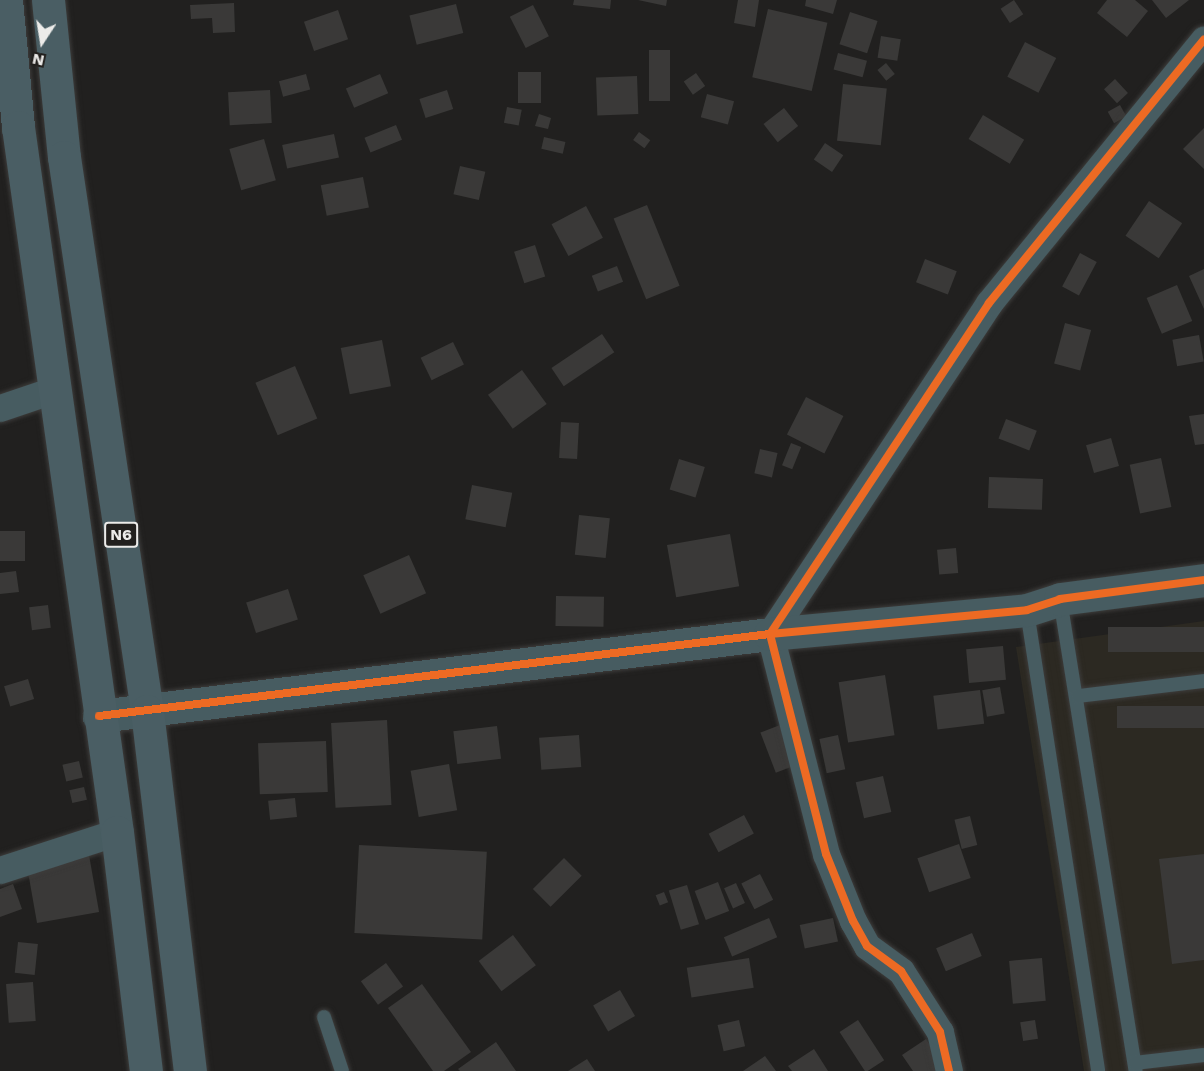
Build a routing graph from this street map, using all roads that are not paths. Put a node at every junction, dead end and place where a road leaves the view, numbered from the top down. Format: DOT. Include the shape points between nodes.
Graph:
graph roads {
  1 [pos="6,0"];
  2 [pos="48,0"];
  3 [pos="1204,39"];
  4 [pos="9,127"];
  5 [pos="56,390"];
  6 [pos="0,408"];
  7 [pos="1204,580"];
  8 [pos="1060,599"];
  9 [pos="1027,610"];
  10 [pos="770,634"];
  11 [pos="1204,681"];
  12 [pos="1078,696"];
  13 [pos="147,711"];
  14 [pos="99,716"];
  15 [pos="117,832"];
  16 [pos="0,870"];
  17 [pos="324,1017"];
  18 [pos="1204,1055"];
  19 [pos="1136,1067"];
  20 [pos="146,1071"];
  21 [pos="190,1071"];
  22 [pos="342,1071"];
  23 [pos="949,1071"];
  24 [pos="1098,1071"];
  1 -- 4 [label="highway, N6"];
  2 -- 13 [label="highway, N6" via="66,169"];
  3 -- 10 [label="street" via="989,303"];
  4 -- 5 [label="highway, N6"];
  5 -- 6 [label="street"];
  5 -- 14 [label="highway, N6"];
  7 -- 8 [label="street"];
  8 -- 9 [label="street"];
  8 -- 12 [label="lane"];
  9 -- 10 [label="street"];
  9 -- 24 [label="lane"];
  10 -- 13 [label="street"];
  10 -- 23 [label="street" via="826,854 853,921 867,946 901,971 940,1032"];
  11 -- 12 [label="lane"];
  12 -- 19 [label="lane"];
  13 -- 14 [label="street"];
  13 -- 21 [label="highway, N6"];
  14 -- 15 [label="highway, N6"];
  15 -- 16 [label="street"];
  15 -- 20 [label="highway, N6"];
  17 -- 22 [label="lane"];
  18 -- 19 [label="lane"];
}
